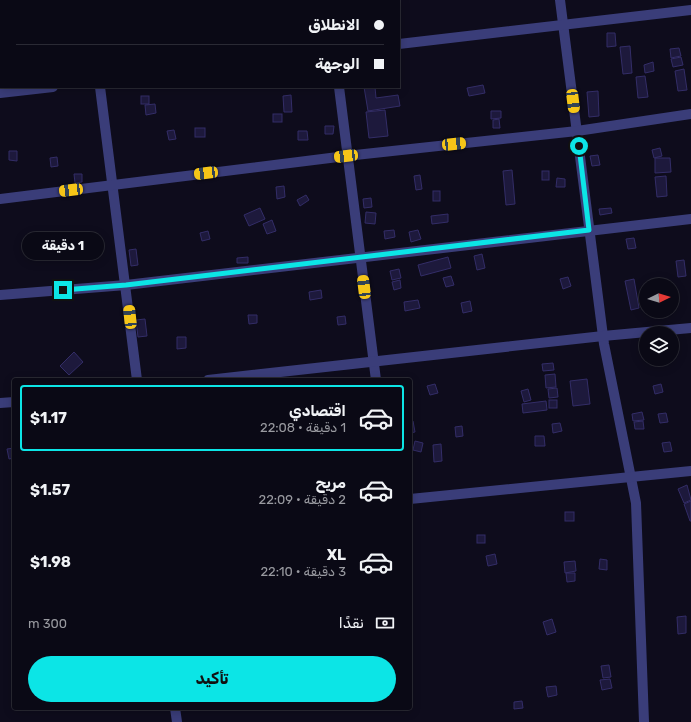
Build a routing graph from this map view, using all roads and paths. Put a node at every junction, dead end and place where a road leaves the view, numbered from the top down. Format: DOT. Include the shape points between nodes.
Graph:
graph roads {
  1 [pos="560,0"];
  2 [pos="691,10"];
  3 [pos="563,24"];
  4 [pos="400,44"];
  5 [pos="44,88"];
  6 [pos="100,88"];
  7 [pos="339,88"];
  8 [pos="0,93"];
  9 [pos="691,114"];
  10 [pos="577,131"];
  11 [pos="348,155"];
  12 [pos="113,185"];
  13 [pos="0,199"];
  14 [pos="691,219"];
  15 [pos="589,230"];
  16 [pos="360,257"];
  17 [pos="126,285"];
  18 [pos="0,295"];
  19 [pos="691,328"];
  20 [pos="603,336"];
  21 [pos="373,362"];
  22 [pos="137,378"];
  23 [pos="226,378"];
  24 [pos="376,378"];
  25 [pos="12,402"];
  26 [pos="0,404"];
  27 [pos="691,471"];
  28 [pos="631,476"];
  29 [pos="412,499"];
  30 [pos="176,710"];
  31 [pos="177,722"];
  32 [pos="644,722"];
  1 -- 3 [label="street"];
  2 -- 3 [label="street"];
  3 -- 4 [label="street"];
  3 -- 10 [label="street"];
  5 -- 8 [label="street"];
  6 -- 12 [label="street"];
  7 -- 11 [label="street"];
  9 -- 10 [label="street"];
  10 -- 11 [label="street"];
  10 -- 15 [label="street"];
  11 -- 12 [label="street"];
  11 -- 16 [label="street"];
  12 -- 13 [label="street"];
  12 -- 17 [label="street"];
  14 -- 15 [label="street"];
  15 -- 16 [label="street"];
  15 -- 20 [label="street"];
  16 -- 17 [label="street"];
  16 -- 21 [label="street"];
  17 -- 18 [label="street"];
  17 -- 22 [label="street"];
  19 -- 20 [label="street"];
  20 -- 21 [label="street"];
  20 -- 28 [label="street"];
  21 -- 23 [label="street"];
  21 -- 24 [label="street"];
  25 -- 26 [label="street"];
  27 -- 28 [label="street"];
  28 -- 29 [label="street"];
  28 -- 32 [label="street" via="636,503"];
  30 -- 31 [label="street"];
}
